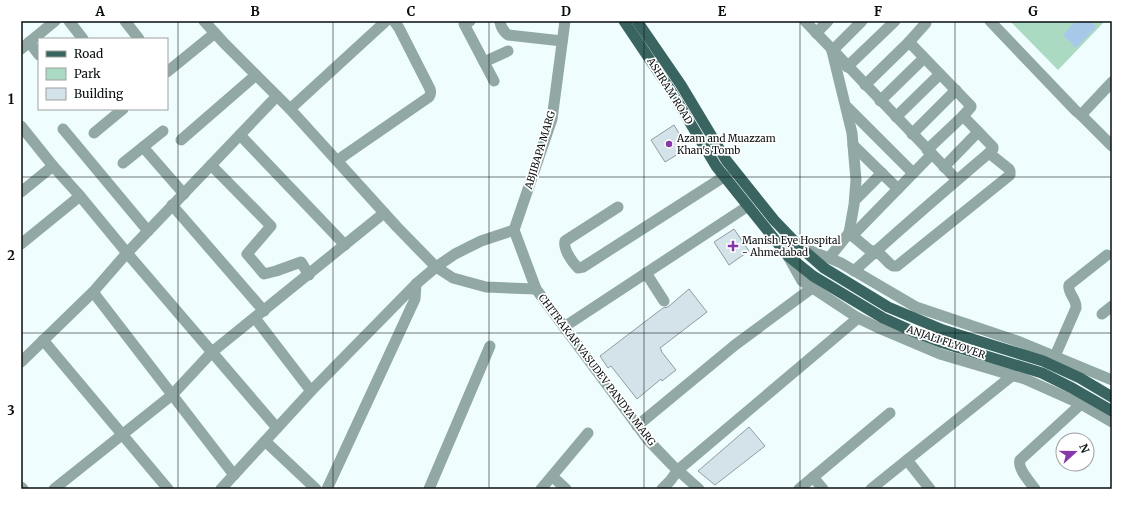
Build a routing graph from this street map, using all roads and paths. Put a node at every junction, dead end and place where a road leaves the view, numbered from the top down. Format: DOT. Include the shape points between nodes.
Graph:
graph roads {
  1 [pos="55,21"];
  2 [pos="69,21"];
  3 [pos="125,21"];
  4 [pos="204,21"];
  5 [pos="386,21"];
  6 [pos="394,21"];
  7 [pos="565,21"];
  8 [pos="624,21"];
  9 [pos="638,21"];
  10 [pos="805,21"];
  11 [pos="828,21"];
  12 [pos="862,21"];
  13 [pos="894,21"];
  14 [pos="924,21"];
  15 [pos="990,21"];
  16 [pos="465,22"];
  17 [pos="500,22"];
  18 [pos="215,33"];
  19 [pos="816,33"];
  20 [pos="83,38"];
  21 [pos="138,38"];
  22 [pos="562,41"];
  23 [pos="908,42"];
  24 [pos="25,46"];
  25 [pos="508,51"];
  26 [pos="832,51"];
  27 [pos="38,54"];
  28 [pos="924,58"];
  29 [pos="484,62"];
  30 [pos="847,67"];
  31 [pos="168,71"];
  32 [pos="256,74"];
  33 [pos="940,74"];
  34 [pos="494,81"];
  35 [pos="1112,82"];
  36 [pos="865,85"];
  37 [pos="956,90"];
  38 [pos="277,96"];
  39 [pos="880,101"];
  40 [pos="846,106"];
  41 [pos="290,109"];
  42 [pos="122,110"];
  43 [pos="1081,115"];
  44 [pos="963,116"];
  45 [pos="896,118"];
  46 [pos="21,126"];
  47 [pos="63,128"];
  48 [pos="163,131"];
  49 [pos="978,132"];
  50 [pos="94,133"];
  51 [pos="912,134"];
  52 [pos="240,135"];
  53 [pos="181,140"];
  54 [pos="853,145"];
  55 [pos="1112,146"];
  56 [pos="143,147"];
  57 [pos="929,152"];
  58 [pos="989,153"];
  59 [pos="337,161"];
  60 [pos="123,163"];
  61 [pos="211,165"];
  62 [pos="53,166"];
  63 [pos="944,167"];
  64 [pos="882,172"];
  65 [pos="913,173"];
  66 [pos="725,176"];
  67 [pos="957,180"];
  68 [pos="898,188"];
  69 [pos="21,192"];
  70 [pos="184,194"];
  71 [pos="80,196"];
  72 [pos="855,200"];
  73 [pos="172,205"];
  74 [pos="748,206"];
  75 [pos="618,207"];
  76 [pos="384,213"];
  77 [pos="514,230"];
  78 [pos="148,231"];
  79 [pos="851,234"];
  80 [pos="21,244"];
  81 [pos="345,245"];
  82 [pos="800,247"];
  83 [pos="875,252"];
  84 [pos="127,253"];
  85 [pos="1108,255"];
  86 [pos="788,256"];
  87 [pos="826,263"];
  88 [pos="436,267"];
  89 [pos="854,271"];
  90 [pos="646,273"];
  91 [pos="309,274"];
  92 [pos="416,284"];
  93 [pos="812,288"];
  94 [pos="536,289"];
  95 [pos="93,292"];
  96 [pos="664,301"];
  97 [pos="1112,306"];
  98 [pos="264,311"];
  99 [pos="1102,314"];
  100 [pos="255,318"];
  101 [pos="858,318"];
  102 [pos="564,327"];
  103 [pos="43,340"];
  104 [pos="490,346"];
  105 [pos="212,352"];
  106 [pos="1055,356"];
  107 [pos="21,362"];
  108 [pos="1013,375"];
  109 [pos="1112,380"];
  110 [pos="311,391"];
  111 [pos="172,395"];
  112 [pos="1112,397"];
  113 [pos="1081,404"];
  114 [pos="1112,411"];
  115 [pos="890,413"];
  116 [pos="1112,422"];
  117 [pos="638,426"];
  118 [pos="277,428"];
  119 [pos="588,433"];
  120 [pos="122,435"];
  121 [pos="265,441"];
  122 [pos="907,460"];
  123 [pos="678,470"];
  124 [pos="234,475"];
  125 [pos="552,476"];
  126 [pos="813,477"];
  127 [pos="21,487"];
  128 [pos="23,489"];
  129 [pos="54,489"];
  130 [pos="168,489"];
  131 [pos="221,489"];
  132 [pos="316,489"];
  133 [pos="327,489"];
  134 [pos="429,489"];
  135 [pos="541,489"];
  136 [pos="566,489"];
  137 [pos="662,489"];
  138 [pos="699,489"];
  139 [pos="799,489"];
  140 [pos="823,489"];
  141 [pos="871,489"];
  142 [pos="930,489"];
  143 [pos="1035,489"];
  1 -- 24 [label="street"];
  2 -- 20 [label="street"];
  3 -- 21 [label="street"];
  4 -- 18 [label="street"];
  5 -- 41 [label="street"];
  6 -- 59 [label="street" via="430,89 430,98"];
  7 -- 22 [label="street, ABJIBAPA MARG"];
  8 -- 66 [label="main road, ASHRAM ROAD" via="672,91 716,166"];
  9 -- 82 [label="main road, ASHRAM ROAD" via="681,85 726,160 774,220"];
  10 -- 19 [label="street"];
  11 -- 19 [label="street"];
  12 -- 26 [label="street"];
  13 -- 30 [label="street"];
  14 -- 23 [label="street" via="925,24"];
  15 -- 43 [label="street"];
  16 -- 29 [label="street"];
  17 -- 22 [label="street" via="500,27 508,35"];
  18 -- 31 [label="street"];
  18 -- 32 [label="street"];
  19 -- 26 [label="street"];
  22 -- 77 [label="street, ABJIBAPA MARG" via="552,119"];
  23 -- 28 [label="street"];
  23 -- 36 [label="street"];
  24 -- 27 [label="street"];
  25 -- 29 [label="street"];
  26 -- 30 [label="street"];
  26 -- 40 [label="street"];
  28 -- 33 [label="street"];
  28 -- 39 [label="street"];
  29 -- 34 [label="street"];
  30 -- 36 [label="street"];
  32 -- 38 [label="street"];
  32 -- 53 [label="street"];
  33 -- 37 [label="street"];
  33 -- 45 [label="street"];
  35 -- 43 [label="street"];
  36 -- 39 [label="street"];
  37 -- 44 [label="street" via="971,106"];
  37 -- 51 [label="street"];
  38 -- 41 [label="street"];
  38 -- 52 [label="street"];
  39 -- 45 [label="street"];
  40 -- 54 [label="street"];
  40 -- 65 [label="street"];
  41 -- 59 [label="street"];
  42 -- 50 [label="street"];
  43 -- 55 [label="street"];
  44 -- 49 [label="street"];
  44 -- 57 [label="street"];
  45 -- 51 [label="street"];
  46 -- 62 [label="street"];
  47 -- 78 [label="street"];
  48 -- 56 [label="street"];
  49 -- 58 [label="street" via="992,147"];
  49 -- 63 [label="street"];
  51 -- 57 [label="street"];
  52 -- 61 [label="street"];
  52 -- 81 [label="street"];
  54 -- 64 [label="street"];
  54 -- 72 [label="street"];
  56 -- 60 [label="street"];
  56 -- 70 [label="street"];
  57 -- 63 [label="street"];
  57 -- 65 [label="street"];
  58 -- 67 [label="street"];
  58 -- 83 [label="street" via="1009,169 1010,175 897,266 893,266"];
  59 -- 76 [label="street"];
  61 -- 70 [label="street"];
  61 -- 91 [label="street" via="271,226 247,254 264,274 301,262"];
  62 -- 69 [label="street"];
  62 -- 71 [label="street"];
  63 -- 67 [label="street"];
  64 -- 68 [label="street"];
  64 -- 72 [label="street"];
  65 -- 68 [label="street"];
  66 -- 74 [label="main road, ASHRAM ROAD"];
  66 -- 75 [label="street" via="578,268 566,250 565,241"];
  67 -- 83 [label="street"];
  68 -- 79 [label="street"];
  70 -- 73 [label="street"];
  71 -- 80 [label="street"];
  71 -- 84 [label="street"];
  72 -- 79 [label="street"];
  73 -- 78 [label="street"];
  73 -- 98 [label="street"];
  74 -- 86 [label="main road, ASHRAM ROAD"];
  74 -- 90 [label="street"];
  76 -- 81 [label="street"];
  76 -- 88 [label="street"];
  77 -- 88 [label="street" via="481,241"];
  77 -- 94 [label="street, CHITRAKAR VASUDEV PANDYA MARG"];
  78 -- 84 [label="street"];
  79 -- 83 [label="street"];
  79 -- 87 [label="street"];
  81 -- 91 [label="street"];
  82 -- 87 [label="main road, ANJALI FLYOVER"];
  83 -- 89 [label="street"];
  84 -- 95 [label="street"];
  84 -- 105 [label="street"];
  85 -- 106 [label="street" via="1069,285 1076,308"];
  86 -- 93 [label="street" via="802,281"];
  86 -- 114 [label="main road, ANJALI FLYOVER" via="813,276 883,318 940,342 1042,373"];
  87 -- 89 [label="street"];
  87 -- 112 [label="main road, ANJALI FLYOVER" via="888,307 943,330 1043,362 1080,378"];
  88 -- 92 [label="street"];
  88 -- 94 [label="street" via="454,278 486,287"];
  89 -- 106 [label="street" via="916,307"];
  90 -- 96 [label="street"];
  90 -- 102 [label="street"];
  91 -- 98 [label="street"];
  92 -- 110 [label="street"];
  92 -- 133 [label="street" via="416,299"];
  93 -- 101 [label="street"];
  93 -- 117 [label="street" via="735,345"];
  94 -- 102 [label="street, CHITRAKAR VASUDEV PANDYA MARG"];
  95 -- 103 [label="street"];
  95 -- 111 [label="street"];
  97 -- 99 [label="street"];
  98 -- 100 [label="street"];
  100 -- 105 [label="street"];
  100 -- 110 [label="street"];
  101 -- 108 [label="street" via="940,354"];
  101 -- 123 [label="street"];
  102 -- 117 [label="street, CHITRAKAR VASUDEV PANDYA MARG"];
  103 -- 107 [label="street"];
  103 -- 120 [label="street"];
  104 -- 134 [label="street"];
  105 -- 111 [label="street"];
  105 -- 118 [label="street"];
  106 -- 109 [label="street"];
  108 -- 113 [label="street"];
  108 -- 122 [label="street"];
  110 -- 118 [label="street"];
  111 -- 120 [label="street"];
  111 -- 124 [label="street"];
  113 -- 116 [label="street"];
  113 -- 143 [label="street" via="1020,460 1020,468"];
  115 -- 126 [label="street"];
  117 -- 123 [label="street, CHITRAKAR VASUDEV PANDYA MARG" via="648,440"];
  118 -- 121 [label="street"];
  119 -- 125 [label="street"];
  120 -- 129 [label="street"];
  120 -- 130 [label="street"];
  121 -- 124 [label="street"];
  121 -- 132 [label="street"];
  122 -- 141 [label="street"];
  122 -- 142 [label="street"];
  123 -- 137 [label="street"];
  123 -- 138 [label="street, CHITRAKAR VASUDEV PANDYA MARG"];
  124 -- 131 [label="street"];
  125 -- 135 [label="street"];
  125 -- 136 [label="street"];
  126 -- 139 [label="street"];
  126 -- 140 [label="street"];
  127 -- 128 [label="street"];
}
